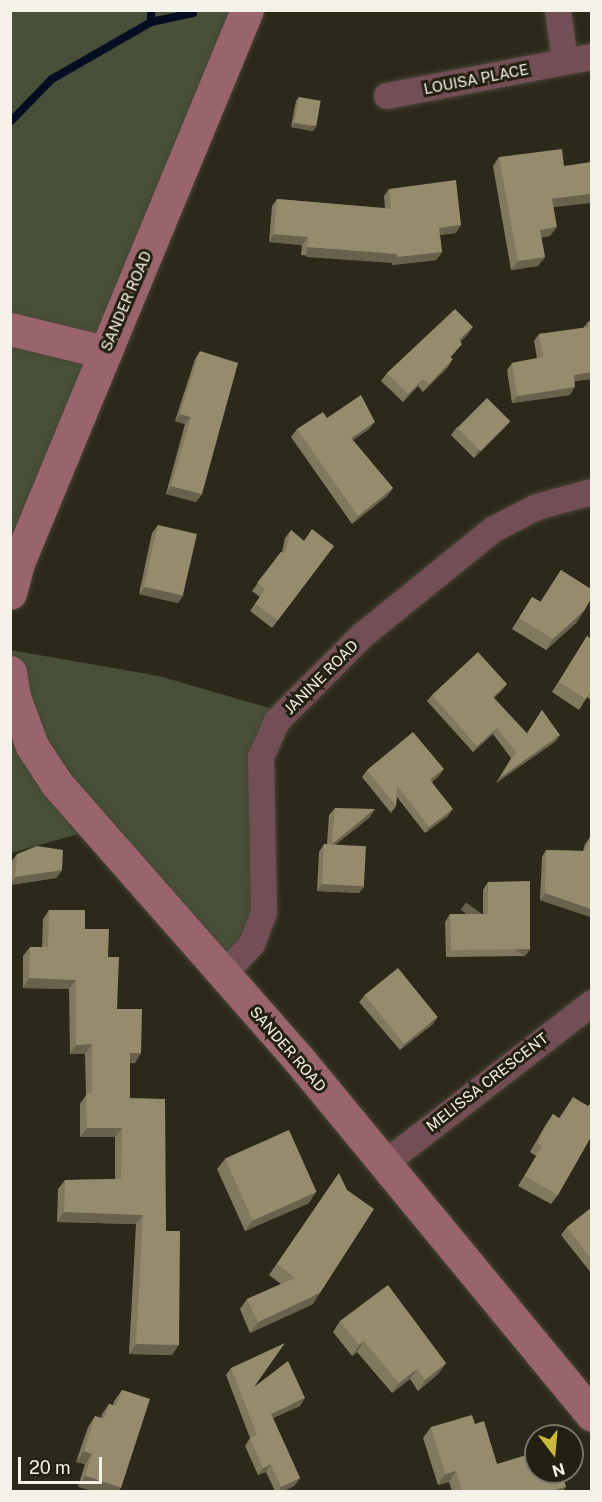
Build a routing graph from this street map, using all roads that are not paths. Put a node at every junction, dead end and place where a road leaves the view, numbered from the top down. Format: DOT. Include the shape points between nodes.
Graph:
graph roads {
  1 [pos="247,10"];
  2 [pos="558,10"];
  3 [pos="591,57"];
  4 [pos="565,61"];
  5 [pos="387,96"];
  6 [pos="10,329"];
  7 [pos="105,352"];
  8 [pos="591,492"];
  9 [pos="10,593"];
  10 [pos="10,672"];
  11 [pos="223,975"];
  12 [pos="591,1003"];
  13 [pos="384,1164"];
  14 [pos="591,1415"];
  1 -- 7 [label="main road, SANDER ROAD"];
  2 -- 4 [label="street"];
  3 -- 4 [label="street, LOUISA PLACE"];
  4 -- 5 [label="street, LOUISA PLACE"];
  6 -- 7 [label="main road"];
  7 -- 9 [label="main road, SANDER ROAD" via="18,563"];
  8 -- 11 [label="street, JANINE ROAD" via="537,507 494,529 363,635 277,721 261,757 264,913 252,944"];
  10 -- 11 [label="main road, SANDER ROAD" via="14,697 28,735 57,784"];
  11 -- 13 [label="main road, SANDER ROAD"];
  12 -- 13 [label="street, MELISSA CRESCENT"];
  13 -- 14 [label="main road, SANDER ROAD"];
}
